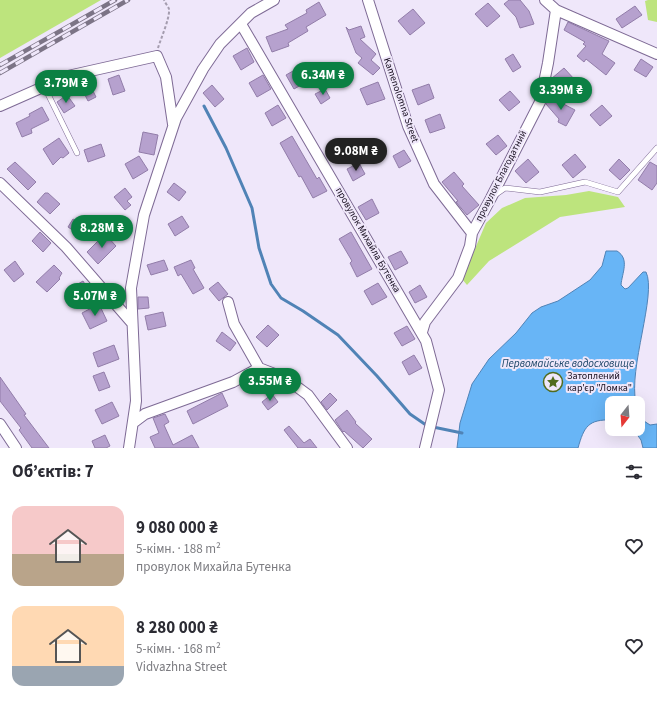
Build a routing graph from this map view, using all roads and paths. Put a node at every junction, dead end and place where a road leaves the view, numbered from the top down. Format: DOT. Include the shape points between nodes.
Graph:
graph roads {
  1 [pos="164,0"];
  2 [pos="274,0"];
  3 [pos="368,0"];
  4 [pos="545,0"];
  5 [pos="556,10"];
  6 [pos="241,24"];
  7 [pos="657,54"];
  8 [pos="157,56"];
  9 [pos="44,86"];
  10 [pos="0,106"];
  11 [pos="174,125"];
  12 [pos="657,148"];
  13 [pos="77,152"];
  14 [pos="0,183"];
  15 [pos="492,198"];
  16 [pos="472,233"];
  17 [pos="228,302"];
  18 [pos="132,323"];
  19 [pos="422,332"];
  20 [pos="258,368"];
  21 [pos="133,422"];
  22 [pos="0,424"];
  23 [pos="16,448"];
  24 [pos="129,448"];
  25 [pos="347,448"];
  26 [pos="425,448"];
  1 -- 8 [label="path" via="168,9 168,21 161,36"];
  2 -- 6 [label="street" via="251,13"];
  3 -- 16 [label="street, Kamenolomna Street" via="408,126 425,165 434,184"];
  4 -- 5 [label="street"];
  5 -- 7 [label="street"];
  5 -- 15 [label="street, провулок Благодатний" via="540,102"];
  6 -- 11 [label="street" via="220,44 203,69"];
  6 -- 19 [label="street, провулок Михайла Бутенка"];
  8 -- 9 [label="street" via="68,76"];
  8 -- 11 [label="street" via="166,77"];
  9 -- 10 [label="street"];
  9 -- 13 [label="lane"];
  11 -- 18 [label="street" via="144,215 131,288"];
  12 -- 15 [label="lane" via="618,192 585,182 540,192 505,188"];
  14 -- 18 [label="street" via="66,247"];
  15 -- 16 [label="street, провулок Благодатний"];
  16 -- 19 [label="street, провулок Благодатний" via="458,278 425,322"];
  17 -- 20 [label="street" via="234,324"];
  18 -- 21 [label="street" via="136,401"];
  19 -- 26 [label="street, провулок Михайла Бутенка" via="438,390"];
  20 -- 21 [label="street" via="233,382 145,414"];
  20 -- 25 [label="street" via="285,378 308,395"];
  21 -- 24 [label="street"];
  22 -- 23 [label="street"];
}
